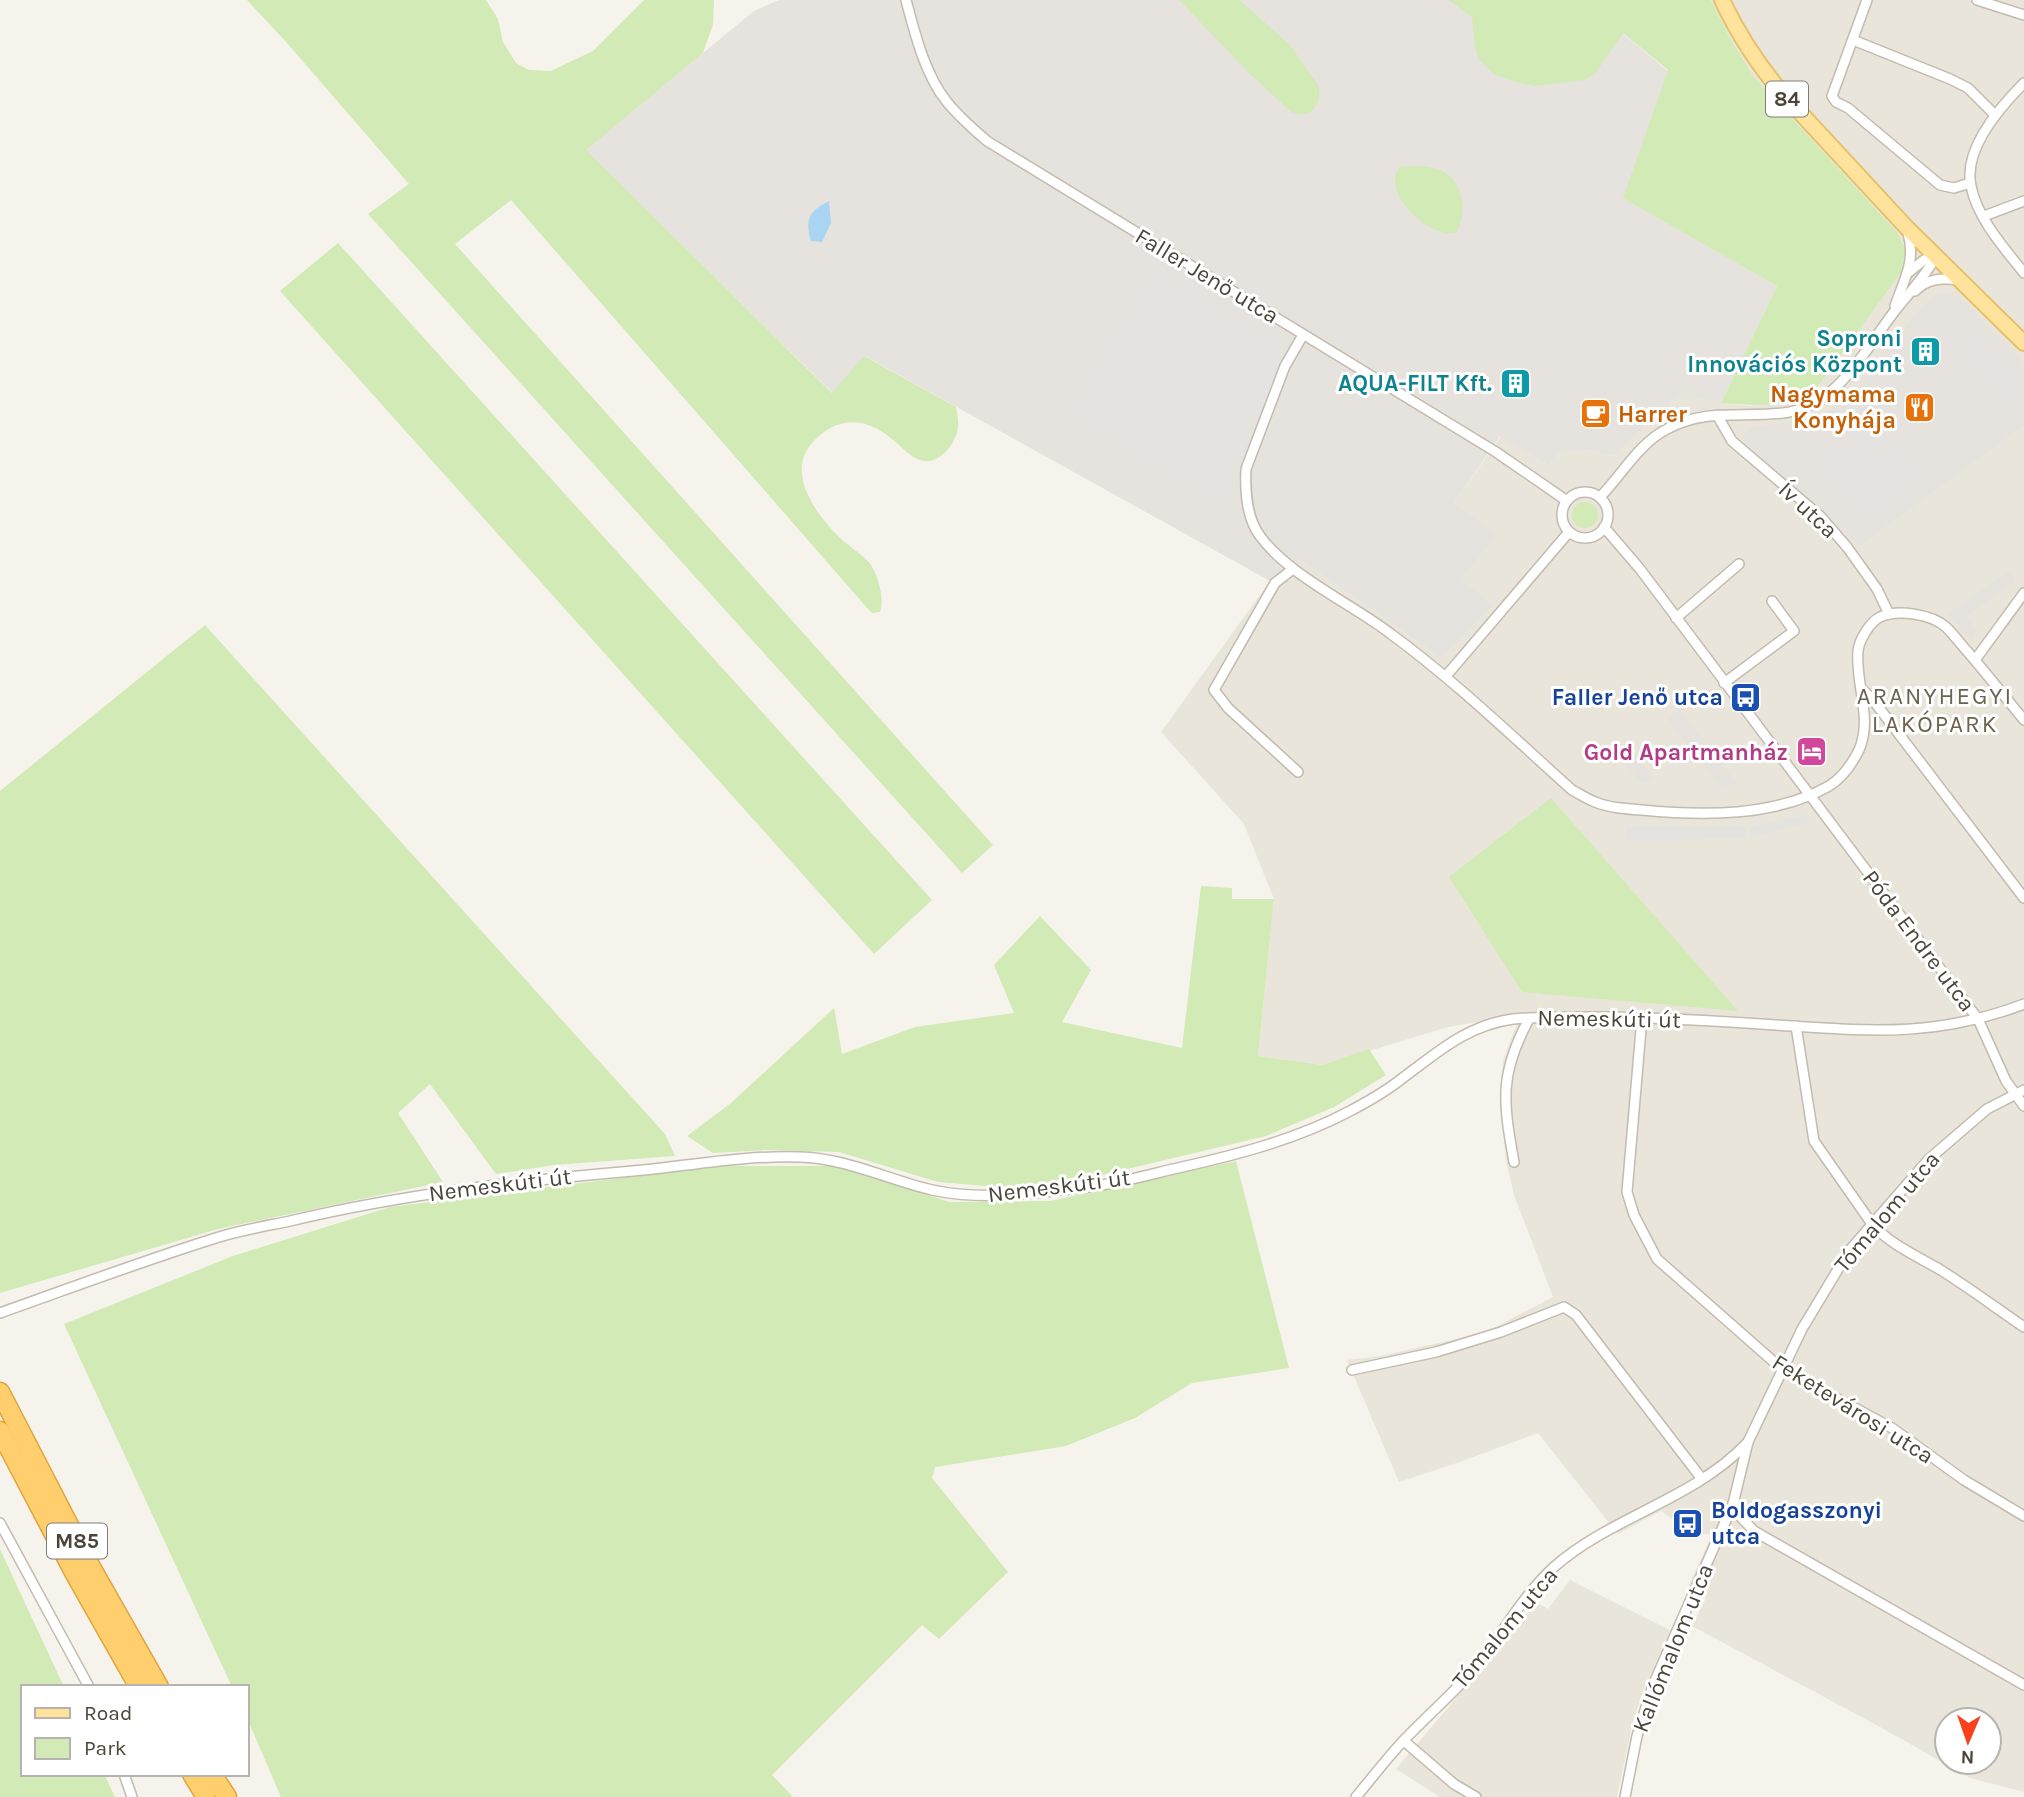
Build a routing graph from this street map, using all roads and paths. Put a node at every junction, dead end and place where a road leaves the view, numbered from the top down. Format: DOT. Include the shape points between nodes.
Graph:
graph roads {
  1 [pos="906,0"];
  2 [pos="1722,0"];
  3 [pos="1867,0"];
  4 [pos="1977,0"];
  5 [pos="2024,15"];
  6 [pos="1853,40"];
  7 [pos="2024,83"];
  8 [pos="1995,115"];
  9 [pos="1970,183"];
  10 [pos="2024,201"];
  11 [pos="1984,216"];
  12 [pos="1907,228"];
  13 [pos="1936,256"];
  14 [pos="1909,272"];
  15 [pos="2024,273"];
  16 [pos="1959,280"];
  17 [pos="1892,314"];
  18 [pos="1303,335"];
  19 [pos="2024,344"];
  20 [pos="1717,415"];
  21 [pos="1600,498"];
  22 [pos="1567,501"];
  23 [pos="1604,527"];
  24 [pos="1569,531"];
  25 [pos="1739,564"];
  26 [pos="1293,569"];
  27 [pos="2024,593"];
  28 [pos="1772,601"];
  29 [pos="1889,614"];
  30 [pos="1676,618"];
  31 [pos="1975,660"];
  32 [pos="1446,677"];
  33 [pos="1724,682"];
  34 [pos="1861,688"];
  35 [pos="2024,720"];
  36 [pos="1298,772"];
  37 [pos="1808,796"];
  38 [pos="2024,898"];
  39 [pos="2024,1004"];
  40 [pos="1529,1018"];
  41 [pos="1642,1018"];
  42 [pos="1978,1019"];
  43 [pos="1796,1026"];
  44 [pos="2020,1092"];
  45 [pos="2024,1106"];
  46 [pos="1514,1162"];
  47 [pos="1872,1224"];
  48 [pos="0,1313"];
  49 [pos="2024,1327"];
  50 [pos="1782,1369"];
  51 [pos="1352,1370"];
  52 [pos="0,1392"];
  53 [pos="0,1431"];
  54 [pos="1748,1442"];
  55 [pos="1702,1479"];
  56 [pos="1733,1504"];
  57 [pos="2024,1516"];
  58 [pos="0,1523"];
  59 [pos="88,1685"];
  60 [pos="138,1685"];
  61 [pos="158,1685"];
  62 [pos="2024,1685"];
  63 [pos="1404,1741"];
  64 [pos="125,1776"];
  65 [pos="193,1776"];
  66 [pos="213,1776"];
  67 [pos="132,1797"];
  68 [pos="206,1797"];
  69 [pos="227,1797"];
  70 [pos="1356,1797"];
  71 [pos="1476,1797"];
  72 [pos="1625,1797"];
  1 -- 18 [label="street, Faller Jenő utca" via="918,41 946,100 987,141"];
  2 -- 12 [label="main road, 84" via="1765,74"];
  3 -- 6 [label="street"];
  4 -- 5 [label="street"];
  6 -- 8 [label="street" via="1959,83"];
  6 -- 9 [label="street" via="1832,96 1836,102 1940,186"];
  7 -- 8 [label="street"];
  8 -- 9 [label="street" via="1978,144"];
  9 -- 11 [label="street"];
  10 -- 11 [label="street"];
  11 -- 15 [label="street"];
  12 -- 13 [label="main road, 84"];
  12 -- 14 [label="street" via="1912,251"];
  13 -- 14 [label="street"];
  13 -- 16 [label="main road, 84"];
  13 -- 17 [label="street"];
  14 -- 17 [label="street"];
  16 -- 17 [label="street" via="1926,283"];
  16 -- 19 [label="main road, 84"];
  17 -- 20 [label="street" via="1846,377 1806,408"];
  18 -- 22 [label="street, Faller Jenő utca" via="1506,458"];
  18 -- 26 [label="street" via="1285,366 1245,482 1258,535"];
  20 -- 21 [label="street" via="1690,418 1664,430 1644,445"];
  20 -- 29 [label="street, Ív utca" via="1732,441 1820,516 1847,547"];
  21 -- 22 [label="street" via="1579,493"];
  21 -- 23 [label="street" via="1608,515"];
  22 -- 24 [label="street" via="1562,520"];
  23 -- 24 [label="street" via="1588,538"];
  23 -- 30 [label="street"];
  24 -- 32 [label="street"];
  25 -- 30 [label="street"];
  26 -- 32 [label="street" via="1390,633"];
  26 -- 36 [label="street" via="1275,583 1214,690"];
  27 -- 31 [label="street"];
  28 -- 33 [label="street" via="1794,631"];
  29 -- 31 [label="street" via="1912,613 1944,625"];
  29 -- 34 [label="street" via="1870,625 1858,647"];
  30 -- 33 [label="street"];
  31 -- 35 [label="street"];
  32 -- 37 [label="street" via="1572,790 1597,803 1700,813 1746,810"];
  33 -- 37 [label="street"];
  34 -- 37 [label="street" via="1864,734 1859,750 1849,769"];
  34 -- 38 [label="street"];
  37 -- 42 [label="street, Póda Endre utca"];
  39 -- 42 [label="street, Nemeskúti út"];
  40 -- 41 [label="street, Nemeskúti út"];
  40 -- 46 [label="street" via="1511,1055 1506,1080"];
  40 -- 48 [label="street, Nemeskúti út" via="1464,1033 1358,1107 1297,1135 1236,1154 1093,1186 967,1195 804,1156 702,1161 510,1182 368,1203 221,1237"];
  41 -- 43 [label="street, Nemeskúti út"];
  41 -- 50 [label="street, Feketevárosi utca" via="1627,1192 1634,1215 1664,1266"];
  42 -- 43 [label="street, Nemeskúti út" via="1884,1032"];
  42 -- 44 [label="street, Póda Endre utca"];
  43 -- 47 [label="street" via="1814,1141"];
  44 -- 45 [label="street, Póda Endre utca"];
  44 -- 47 [label="street, Tómalom utca" via="1987,1109 1929,1159"];
  47 -- 49 [label="street" via="1908,1254 1937,1268"];
  47 -- 50 [label="street, Tómalom utca" via="1821,1296"];
  50 -- 54 [label="street, Tómalom utca"];
  50 -- 57 [label="street, Feketevárosi utca" via="1892,1428"];
  51 -- 55 [label="street" via="1436,1352 1564,1307 1576,1315"];
  52 -- 61 [label="highway, M85"];
  53 -- 60 [label="highway, M85"];
  54 -- 55 [label="street, Tómalom utca"];
  54 -- 56 [label="street, Tómalom utca"];
  55 -- 63 [label="street, Tómalom utca" via="1586,1544 1554,1568 1468,1676"];
  56 -- 62 [label="street" via="1754,1531"];
  56 -- 72 [label="street, Kallómalom utca" via="1653,1685"];
  58 -- 59 [label="street"];
  63 -- 70 [label="street, Tómalom utca"];
  63 -- 71 [label="street"];
  64 -- 67 [label="street"];
  65 -- 68 [label="highway"];
  66 -- 69 [label="highway"];
}
